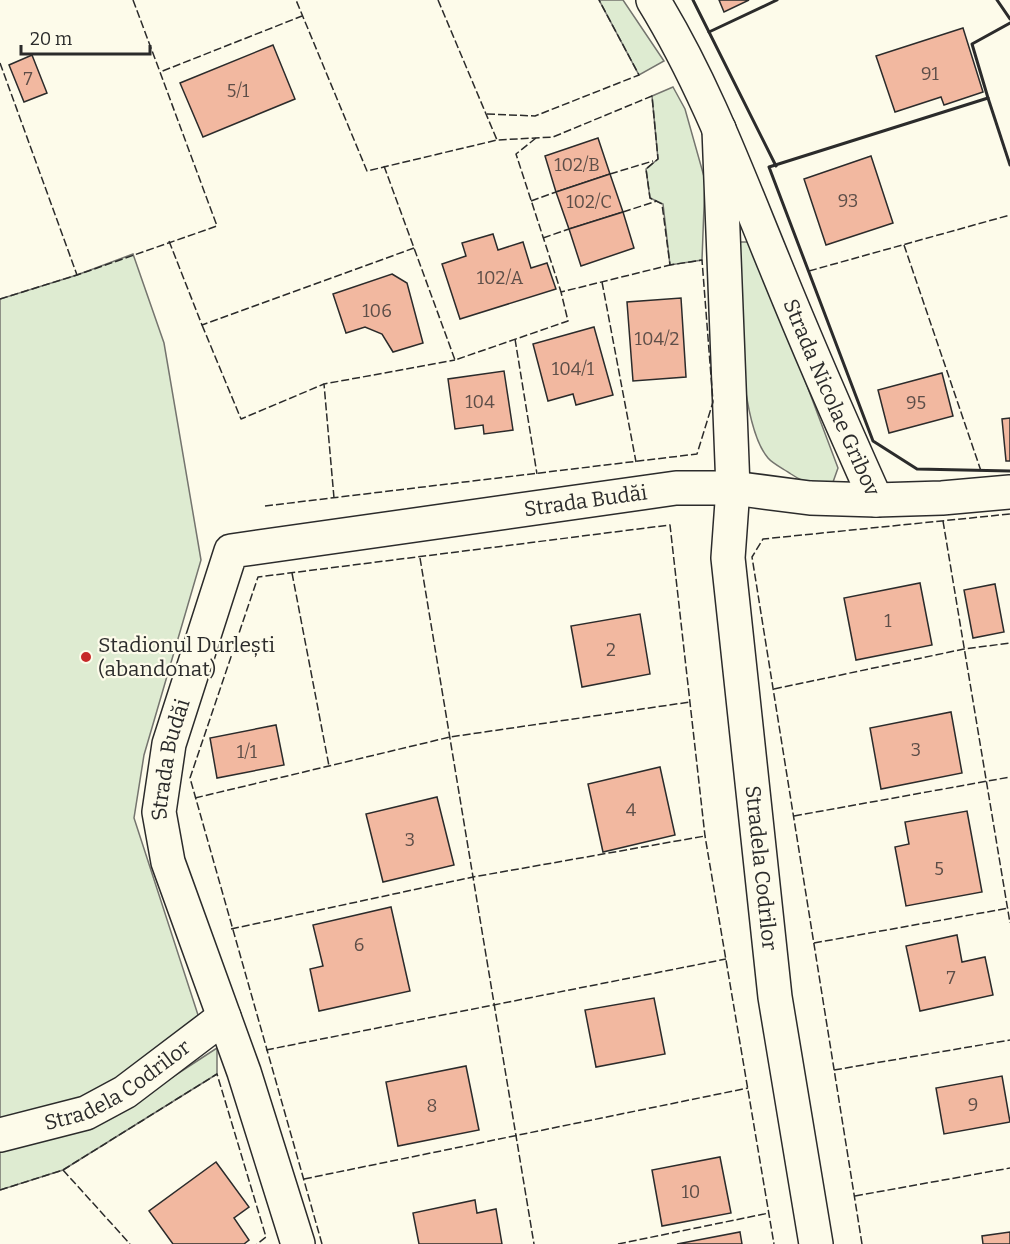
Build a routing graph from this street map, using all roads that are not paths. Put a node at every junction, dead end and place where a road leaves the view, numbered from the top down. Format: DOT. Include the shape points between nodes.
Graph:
graph roads {
  1 [pos="653,0"];
  2 [pos="719,129"];
  3 [pos="733,488"];
  4 [pos="1010,492"];
  5 [pos="876,500"];
  6 [pos="224,1017"];
  7 [pos="0,1135"];
  8 [pos="298,1244"];
  9 [pos="816,1244"];
  1 -- 2 [label="street, Strada Nicolae Gribov"];
  2 -- 3 [label="street, Strada Nicolae Gribov"];
  2 -- 5 [label="street, Strada Nicolae Gribov" via="809,350"];
  3 -- 5 [label="street, Strada Nicolae Gribov" via="810,498"];
  3 -- 6 [label="street, Strada Budăi" via="676,488 231,552 169,744 159,812 168,862"];
  3 -- 9 [label="street, Stradela Codrilor" via="728,558 746,738 775,997"];
  4 -- 5 [label="street"];
  6 -- 7 [label="street, Stradela Codrilor" via="125,1092 86,1113"];
  6 -- 8 [label="street, Strada Budăi"];
}
